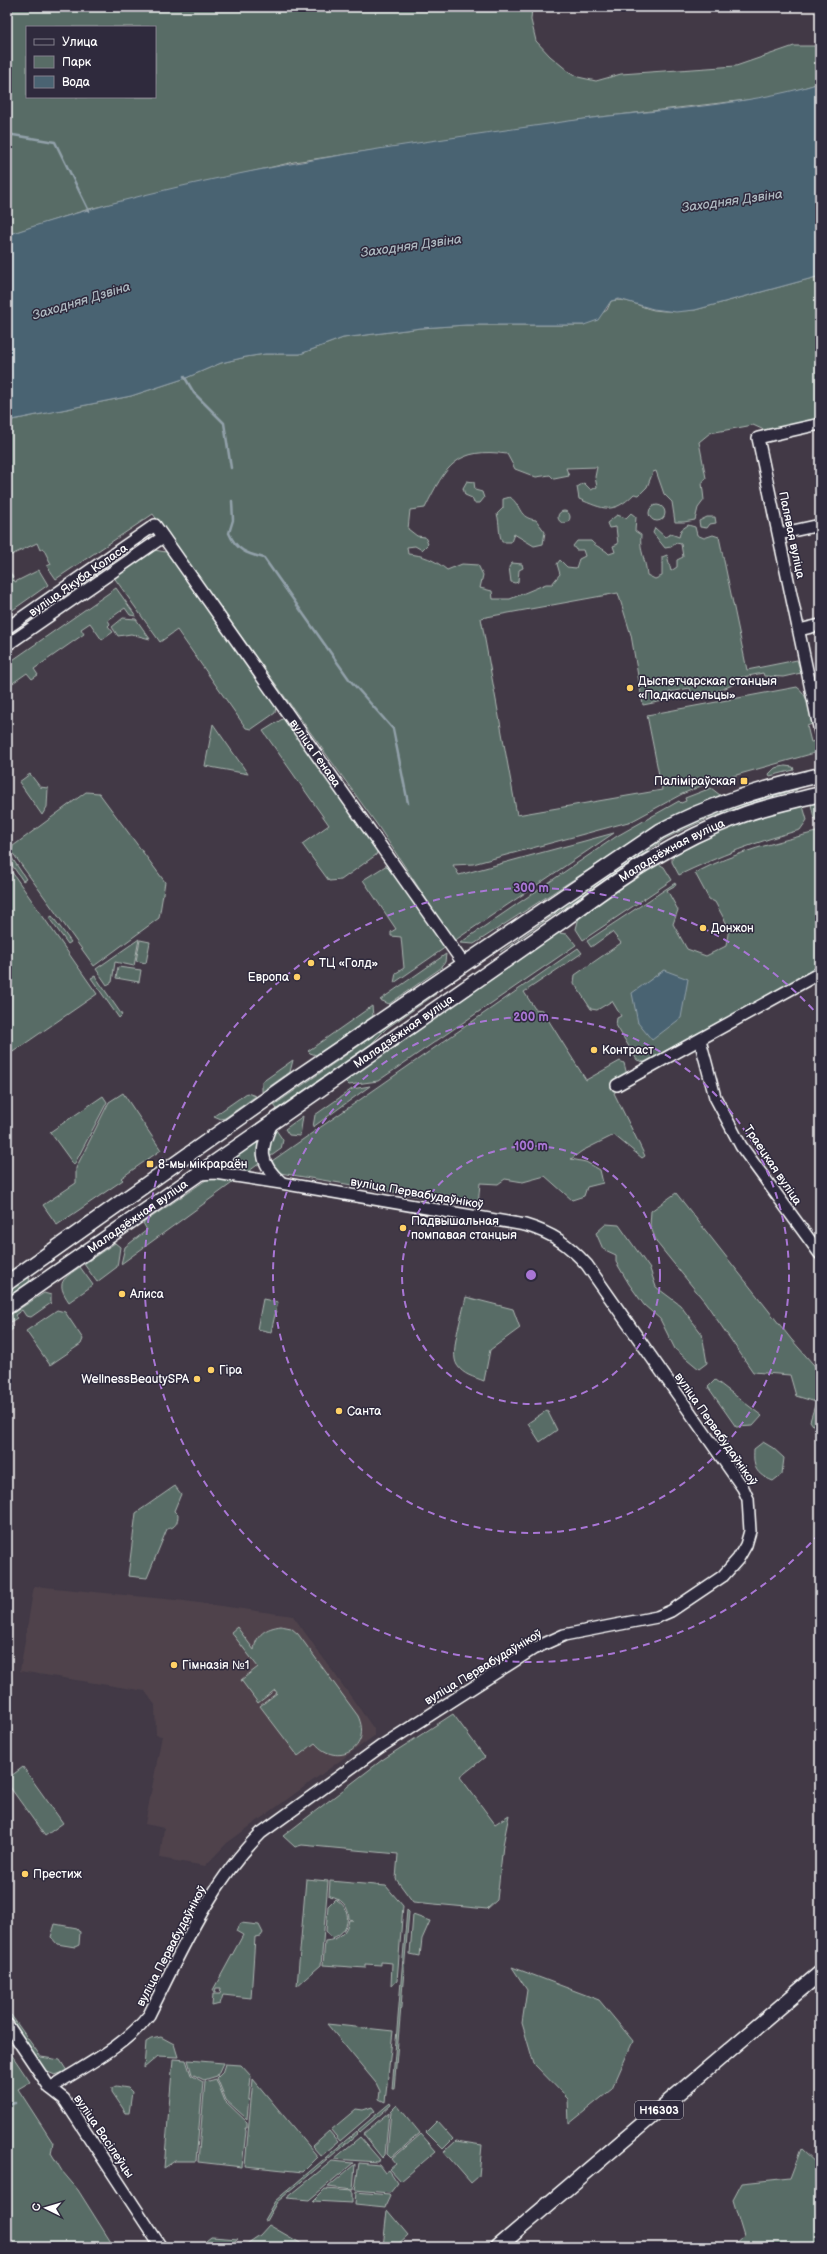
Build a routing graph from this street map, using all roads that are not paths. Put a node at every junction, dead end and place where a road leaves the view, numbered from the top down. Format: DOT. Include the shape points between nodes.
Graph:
graph roads {
  1 [pos="820,424"];
  2 [pos="820,525"];
  3 [pos="154,526"];
  4 [pos="779,534"];
  5 [pos="163,537"];
  6 [pos="820,625"];
  7 [pos="7,628"];
  8 [pos="799,630"];
  9 [pos="7,645"];
  10 [pos="820,731"];
  11 [pos="820,775"];
  12 [pos="820,794"];
  13 [pos="463,963"];
  14 [pos="820,973"];
  15 [pos="476,981"];
  16 [pos="700,1040"];
  17 [pos="617,1085"];
  18 [pos="272,1123"];
  19 [pos="199,1174"];
  20 [pos="281,1183"];
  21 [pos="820,1254"];
  22 [pos="7,1283"];
  23 [pos="7,1307"];
  24 [pos="820,1973"];
  25 [pos="7,2024"];
  26 [pos="50,2088"];
  27 [pos="162,2247"];
  28 [pos="498,2247"];
  1 -- 4 [label="street, Палявая вуліца" via="758,438"];
  2 -- 4 [label="street"];
  3 -- 5 [label="street, вуліца Генава"];
  3 -- 7 [label="street, вуліца Якуба Коласа"];
  4 -- 8 [label="street, Палявая вуліца"];
  5 -- 9 [label="street, вуліца Якуба Коласа"];
  5 -- 13 [label="street, вуліца Генава"];
  6 -- 8 [label="street"];
  8 -- 10 [label="street, Палявая вуліца"];
  11 -- 13 [label="main road, Маладзёжная вуліца" via="733,798 680,820 629,851"];
  12 -- 15 [label="main road, Маладзёжная вуліца" via="741,815 695,834 661,852"];
  13 -- 15 [label="main road, вуліца Генава"];
  13 -- 22 [label="main road, Маладзёжная вуліца"];
  14 -- 16 [label="street"];
  15 -- 18 [label="main road, Маладзёжная вуліца"];
  16 -- 17 [label="street"];
  16 -- 21 [label="street, Траецкая вуліца" via="715,1097 741,1146"];
  18 -- 19 [label="main road, Маладзёжная вуліца"];
  18 -- 20 [label="street" via="263,1142 264,1163"];
  19 -- 20 [label="street, вуліца Первабудаўнікоў" via="216,1173"];
  19 -- 23 [label="main road, Маладзёжная вуліца"];
  20 -- 26 [label="street, вуліца Первабудаўнікоў" via="525,1225 559,1238 587,1265 743,1488 748,1499 750,1531 738,1559 723,1576 671,1611 642,1620 564,1635 533,1649 380,1746 262,1833 245,1850 208,1900 149,2015 136,2031"];
  24 -- 28 [label="main road, Н16303"];
  25 -- 26 [label="street, вуліца Васілеўцы"];
  26 -- 27 [label="street, вуліца Васілеўцы" via="64,2099"];
}
